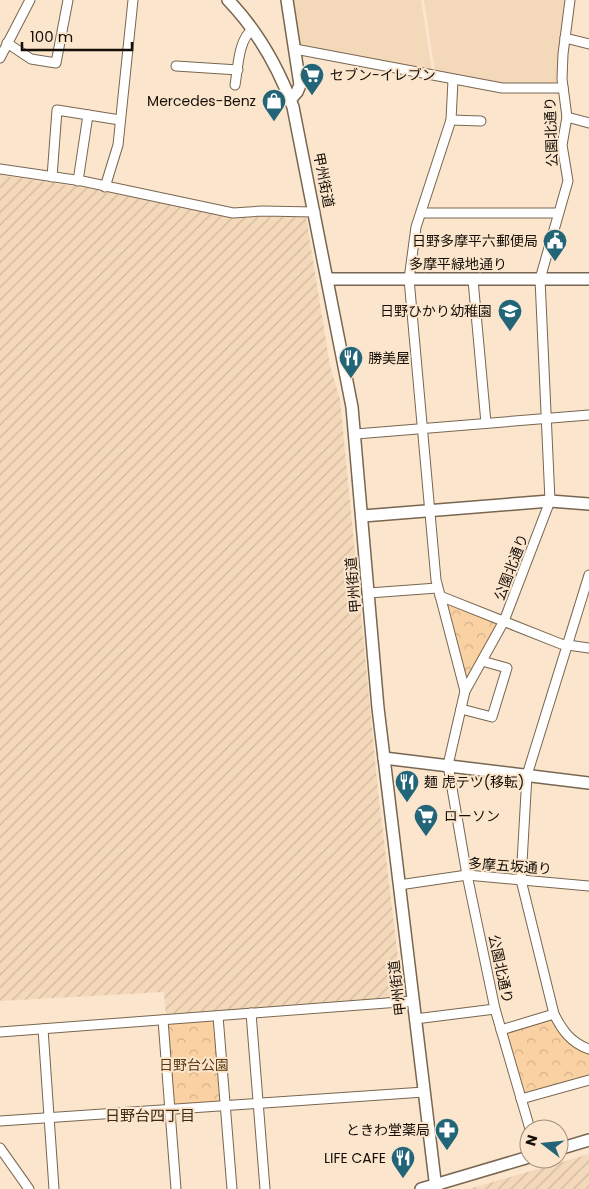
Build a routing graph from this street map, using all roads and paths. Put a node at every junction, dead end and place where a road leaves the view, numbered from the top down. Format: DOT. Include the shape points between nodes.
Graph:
graph roads {
  1 [pos="30,0"];
  2 [pos="68,0"];
  3 [pos="133,0"];
  4 [pos="228,0"];
  5 [pos="287,0"];
  6 [pos="570,0"];
  7 [pos="252,29"];
  8 [pos="565,38"];
  9 [pos="7,43"];
  10 [pos="589,44"];
  11 [pos="294,49"];
  12 [pos="0,58"];
  13 [pos="176,66"];
  14 [pos="238,70"];
  15 [pos="453,80"];
  16 [pos="235,85"];
  17 [pos="563,88"];
  18 [pos="290,100"];
  19 [pos="88,115"];
  20 [pos="567,117"];
  21 [pos="120,120"];
  22 [pos="450,120"];
  23 [pos="481,122"];
  24 [pos="589,123"];
  25 [pos="0,169"];
  26 [pos="52,177"];
  27 [pos="78,181"];
  28 [pos="105,187"];
  29 [pos="315,212"];
  30 [pos="420,213"];
  31 [pos="558,213"];
  32 [pos="328,279"];
  33 [pos="540,279"];
  34 [pos="589,279"];
  35 [pos="409,280"];
  36 [pos="473,280"];
  37 [pos="589,415"];
  38 [pos="546,418"];
  39 [pos="486,423"];
  40 [pos="424,428"];
  41 [pos="356,434"];
  42 [pos="550,502"];
  43 [pos="589,504"];
  44 [pos="430,511"];
  45 [pos="363,516"];
  46 [pos="589,575"];
  47 [pos="438,592"];
  48 [pos="369,593"];
  49 [pos="504,622"];
  50 [pos="566,645"];
  51 [pos="589,648"];
  52 [pos="482,661"];
  53 [pos="465,691"];
  54 [pos="461,709"];
  55 [pos="384,758"];
  56 [pos="448,766"];
  57 [pos="527,775"];
  58 [pos="589,783"];
  59 [pos="467,875"];
  60 [pos="521,880"];
  61 [pos="400,885"];
  62 [pos="589,886"];
  63 [pos="413,1001"];
  64 [pos="495,1010"];
  65 [pos="251,1013"];
  66 [pos="554,1014"];
  67 [pos="218,1016"];
  68 [pos="415,1019"];
  69 [pos="163,1020"];
  70 [pos="43,1029"];
  71 [pos="501,1030"];
  72 [pos="0,1032"];
  73 [pos="589,1049"];
  74 [pos="589,1080"];
  75 [pos="424,1092"];
  76 [pos="521,1099"];
  77 [pos="258,1104"];
  78 [pos="225,1106"];
  79 [pos="170,1110"];
  80 [pos="49,1118"];
  81 [pos="527,1119"];
  82 [pos="0,1121"];
  83 [pos="589,1140"];
  84 [pos="569,1145"];
  85 [pos="0,1148"];
  86 [pos="519,1160"];
  87 [pos="435,1187"];
  88 [pos="29,1189"];
  89 [pos="54,1189"];
  90 [pos="176,1189"];
  91 [pos="232,1189"];
  92 [pos="265,1189"];
  93 [pos="420,1189"];
  1 -- 9 [label="street"];
  2 -- 9 [label="street" via="56,63 31,58"];
  3 -- 21 [label="street"];
  4 -- 7 [label="main road, 甲州街道"];
  5 -- 11 [label="main road"];
  6 -- 8 [label="street, 公園北通り"];
  7 -- 14 [label="street" via="242,44"];
  7 -- 18 [label="main road, 甲州街道" via="273,61"];
  8 -- 10 [label="street"];
  8 -- 17 [label="street, 公園北通り"];
  9 -- 12 [label="street"];
  11 -- 15 [label="street"];
  11 -- 18 [label="main road" via="300,85"];
  13 -- 14 [label="street"];
  14 -- 16 [label="street"];
  15 -- 17 [label="street" via="502,88"];
  15 -- 22 [label="street"];
  17 -- 20 [label="street, 公園北通り"];
  18 -- 29 [label="main road, 甲州街道"];
  19 -- 21 [label="street"];
  19 -- 26 [label="street" via="57,110"];
  19 -- 27 [label="street"];
  20 -- 24 [label="street"];
  20 -- 31 [label="street, 公園北通り" via="562,145 568,181"];
  21 -- 28 [label="street" via="118,145"];
  22 -- 23 [label="street"];
  22 -- 30 [label="street"];
  25 -- 26 [label="street"];
  26 -- 27 [label="street"];
  27 -- 28 [label="street"];
  28 -- 29 [label="street" via="233,213"];
  29 -- 32 [label="main road, 甲州街道"];
  30 -- 31 [label="street"];
  30 -- 35 [label="street"];
  31 -- 33 [label="street, 公園北通り"];
  32 -- 35 [label="main road, 多摩平緑地通り"];
  32 -- 41 [label="main road, 甲州街道"];
  33 -- 34 [label="main road, 多摩平緑地通り"];
  33 -- 36 [label="main road, 多摩平緑地通り"];
  33 -- 38 [label="street, 公園北通り"];
  35 -- 36 [label="main road, 多摩平緑地通り"];
  35 -- 40 [label="street"];
  36 -- 39 [label="street"];
  37 -- 38 [label="street"];
  38 -- 39 [label="street"];
  38 -- 42 [label="street, 公園北通り"];
  39 -- 40 [label="street"];
  40 -- 41 [label="street"];
  40 -- 44 [label="street"];
  41 -- 45 [label="main road, 甲州街道"];
  42 -- 43 [label="main road"];
  42 -- 44 [label="main road"];
  42 -- 49 [label="street, 公園北通り"];
  44 -- 45 [label="main road"];
  44 -- 47 [label="street"];
  45 -- 48 [label="main road, 甲州街道"];
  46 -- 50 [label="street"];
  47 -- 48 [label="street"];
  47 -- 49 [label="street"];
  47 -- 53 [label="street"];
  48 -- 55 [label="main road, 甲州街道"];
  49 -- 50 [label="street"];
  49 -- 52 [label="street, 公園北通り"];
  50 -- 51 [label="street"];
  50 -- 57 [label="street"];
  52 -- 53 [label="street, 公園北通り"];
  52 -- 54 [label="street" via="507,668 492,717"];
  53 -- 54 [label="street, 公園北通り"];
  54 -- 56 [label="street, 公園北通り"];
  55 -- 56 [label="main road"];
  55 -- 61 [label="main road, 甲州街道"];
  56 -- 57 [label="main road"];
  56 -- 59 [label="street, 公園北通り"];
  57 -- 58 [label="main road"];
  57 -- 60 [label="street"];
  59 -- 60 [label="street, 多摩五坂通り"];
  59 -- 61 [label="street, 多摩五坂通り"];
  59 -- 64 [label="street, 公園北通り"];
  60 -- 62 [label="street, 多摩五坂通り"];
  60 -- 66 [label="street"];
  61 -- 63 [label="main road, 甲州街道"];
  63 -- 65 [label="street"];
  63 -- 68 [label="main road, 甲州街道"];
  64 -- 68 [label="street"];
  64 -- 71 [label="street, 公園北通り"];
  65 -- 67 [label="street"];
  65 -- 77 [label="street"];
  66 -- 71 [label="street"];
  66 -- 73 [label="street" via="560,1028 572,1040"];
  67 -- 69 [label="street"];
  67 -- 78 [label="street"];
  68 -- 75 [label="main road, 甲州街道"];
  69 -- 70 [label="street"];
  69 -- 79 [label="street"];
  70 -- 72 [label="street"];
  70 -- 80 [label="street"];
  71 -- 76 [label="street, 公園北通り"];
  74 -- 76 [label="street"];
  75 -- 77 [label="street"];
  75 -- 87 [label="main road, 甲州街道"];
  76 -- 81 [label="street, 公園北通り"];
  77 -- 78 [label="street"];
  77 -- 92 [label="street"];
  78 -- 79 [label="street"];
  78 -- 91 [label="street"];
  79 -- 80 [label="street"];
  79 -- 90 [label="street"];
  80 -- 82 [label="street"];
  80 -- 89 [label="street"];
  83 -- 84 [label="main road"];
  85 -- 88 [label="street"];
  86 -- 87 [label="main road"];
  87 -- 93 [label="main road"];
}
